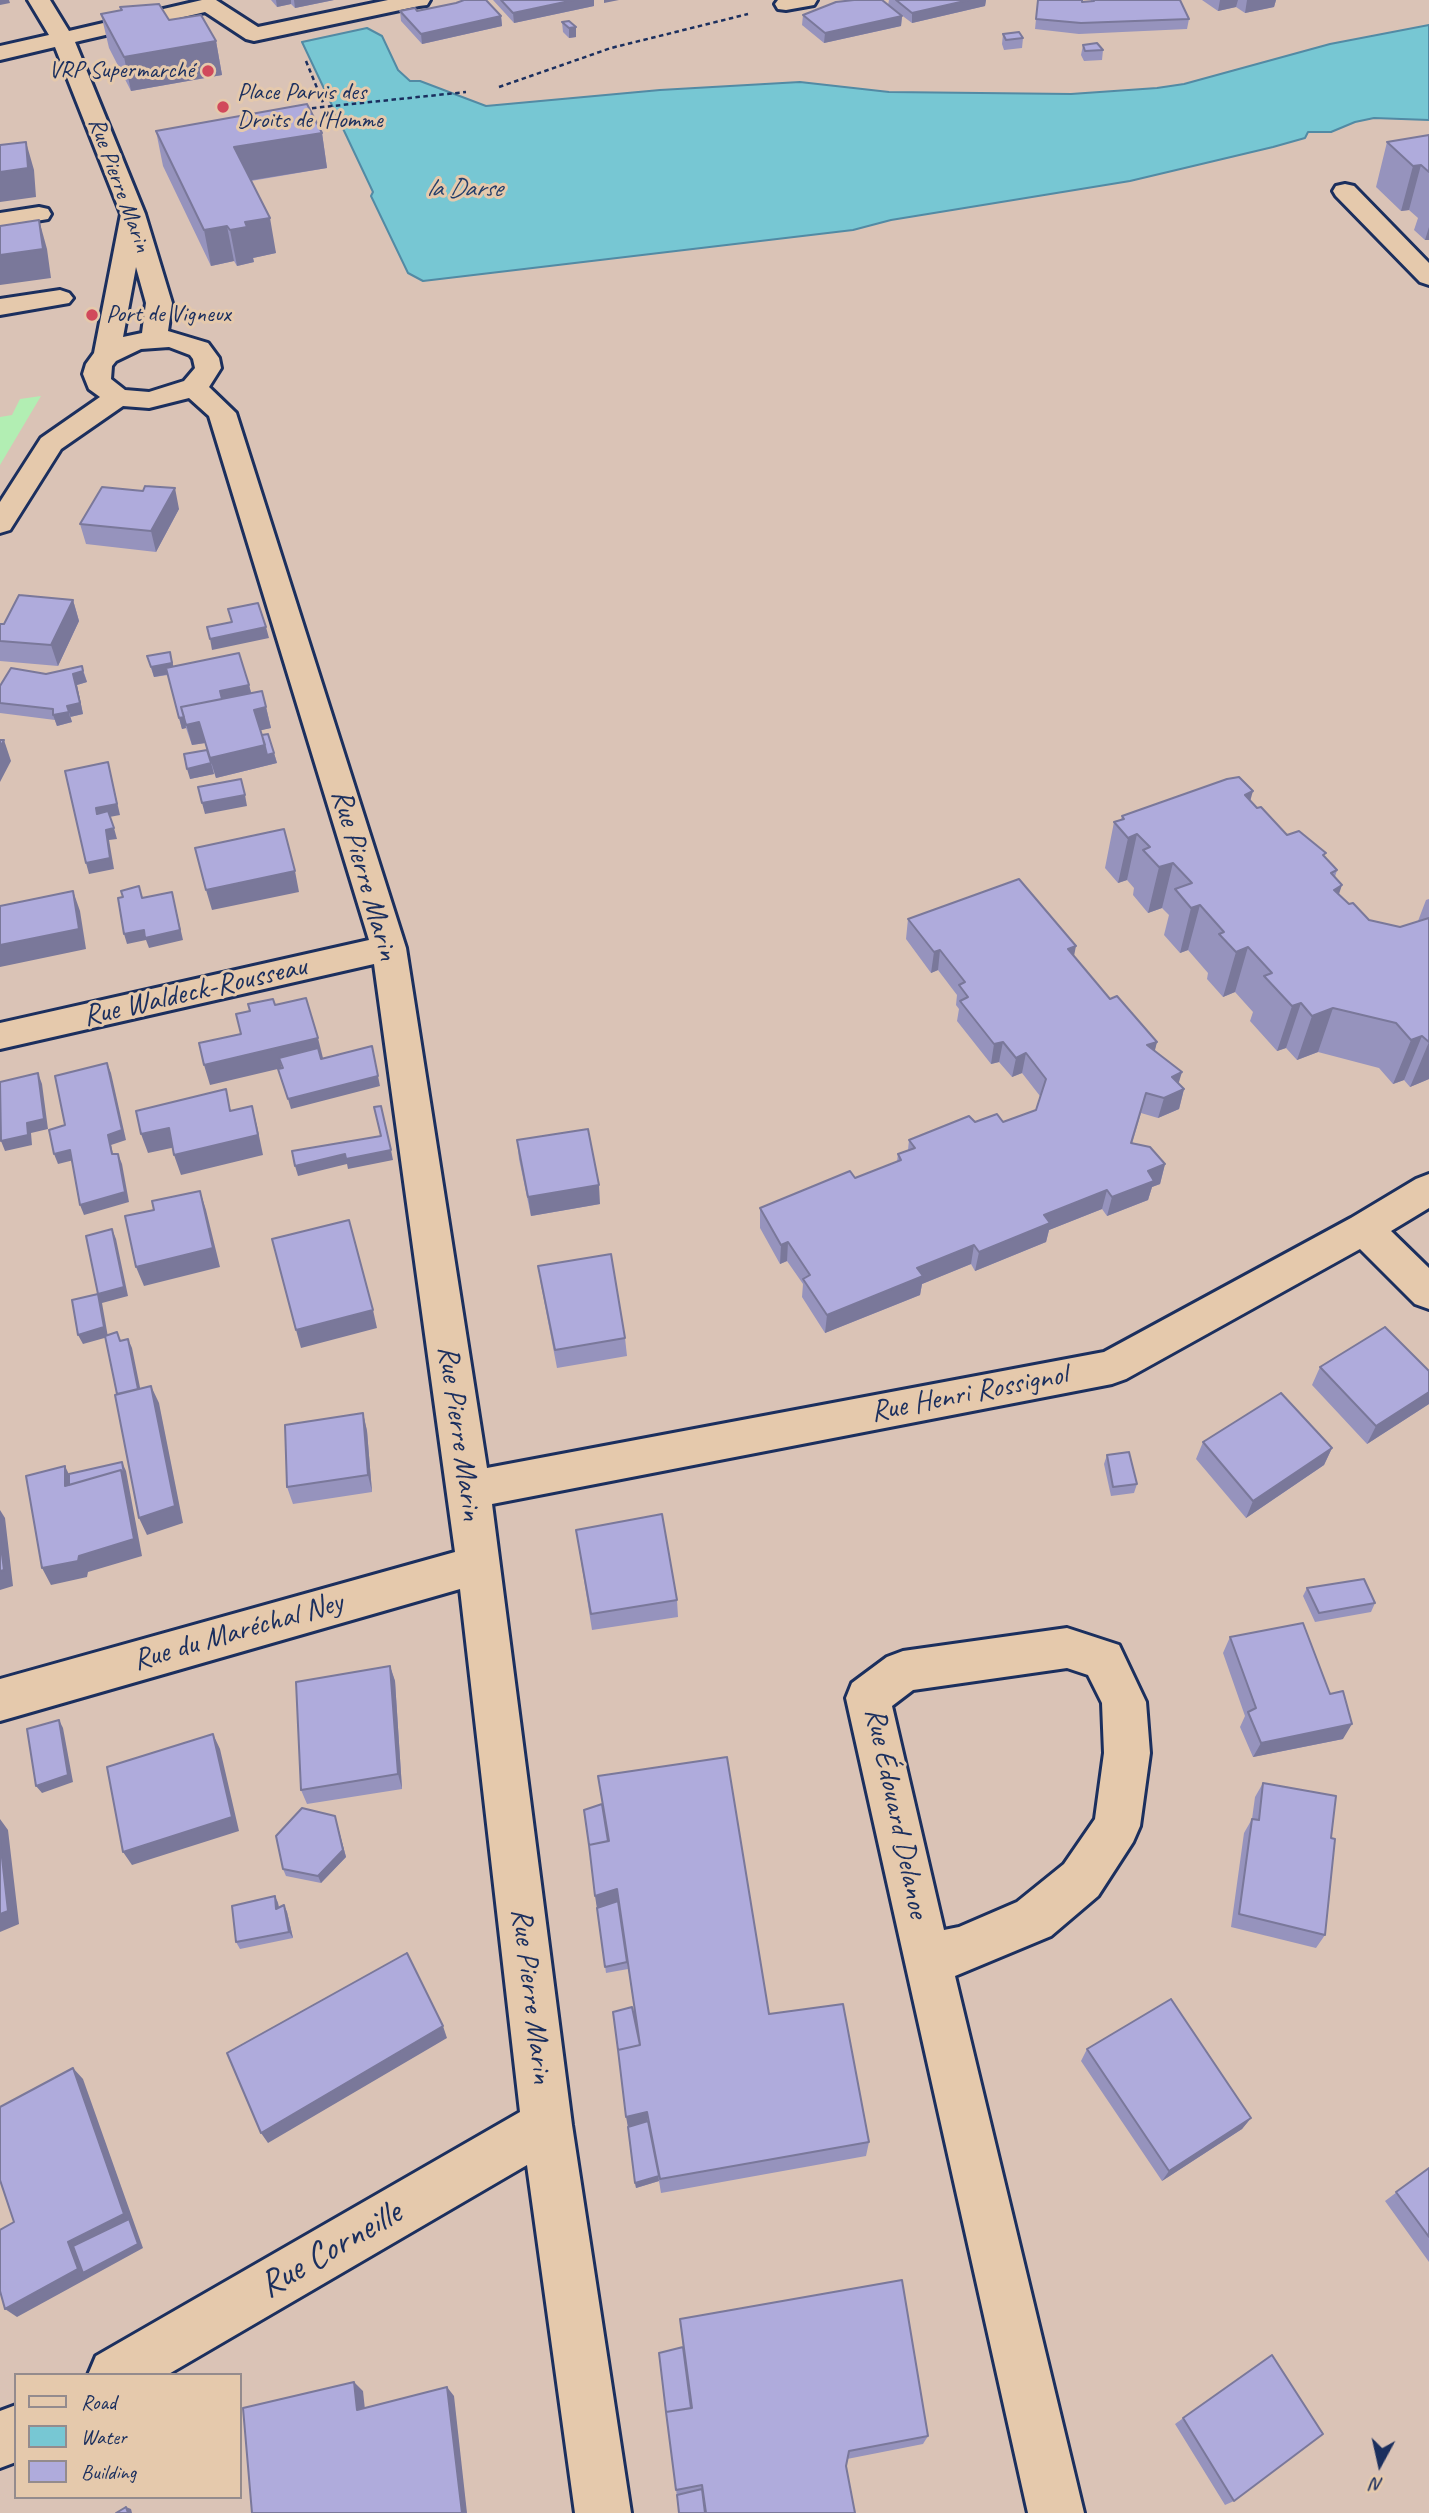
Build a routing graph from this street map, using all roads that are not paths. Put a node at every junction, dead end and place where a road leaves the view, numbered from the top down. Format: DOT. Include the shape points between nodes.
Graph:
graph roads {
  1 [pos="39,0"];
  2 [pos="419,0"];
  3 [pos="64,39"];
  4 [pos="0,53"];
  5 [pos="1345,191"];
  6 [pos="38,214"];
  7 [pos="133,214"];
  8 [pos="0,220"];
  9 [pos="1429,277"];
  10 [pos="61,298"];
  11 [pos="0,307"];
  12 [pos="154,339"];
  13 [pos="107,355"];
  14 [pos="193,387"];
  15 [pos="118,397"];
  16 [pos="0,524"];
  17 [pos="389,948"];
  18 [pos="0,1036"];
  19 [pos="1429,1189"];
  20 [pos="1364,1229"];
  21 [pos="1429,1293"];
  22 [pos="469,1490"];
  23 [pos="476,1565"];
  24 [pos="0,1700"];
  25 [pos="926,1957"];
  26 [pos="547,2125"];
  27 [pos="118,2373"];
  28 [pos="603,2513"];
  29 [pos="1056,2513"];
  1 -- 3 [label="street, Rue Pierre Marin"];
  2 -- 3 [label="street" via="254,34 208,5"];
  3 -- 4 [label="street"];
  3 -- 7 [label="street, Rue Pierre Marin"];
  5 -- 9 [label="street"];
  6 -- 8 [label="street"];
  7 -- 12 [label="street, Rue Pierre Marin" via="159,303"];
  7 -- 13 [label="street"];
  10 -- 11 [label="street"];
  12 -- 13 [label="street" via="136,341"];
  12 -- 14 [label="street" via="199,349 208,368"];
  13 -- 15 [label="street" via="99,364 98,383"];
  14 -- 15 [label="street" via="157,399"];
  14 -- 17 [label="street, Rue Pierre Marin" via="222,414"];
  15 -- 16 [label="street" via="51,444"];
  17 -- 18 [label="street, Rue Waldeck-Rousseau"];
  17 -- 22 [label="street, Rue Pierre Marin"];
  19 -- 20 [label="street, Rue Henri Rossignol"];
  20 -- 21 [label="street"];
  20 -- 22 [label="street, Rue Henri Rossignol" via="1112,1367"];
  22 -- 23 [label="street, Rue Pierre Marin"];
  23 -- 24 [label="street, Rue du Maréchal Ney"];
  23 -- 26 [label="street, Rue Pierre Marin"];
  25 -- 25 [label="street, Rue Édouard Delanoe" via="960,1951 1034,1919 1082,1880 1116,1826 1127,1753 1124,1702 1103,1659 1067,1648 903,1671 867,1698"];
  25 -- 29 [label="street, Rue Édouard Delanoe"];
  26 -- 27 [label="street, Rue Corneille"];
  26 -- 28 [label="street, Rue Pierre Marin"];
}
